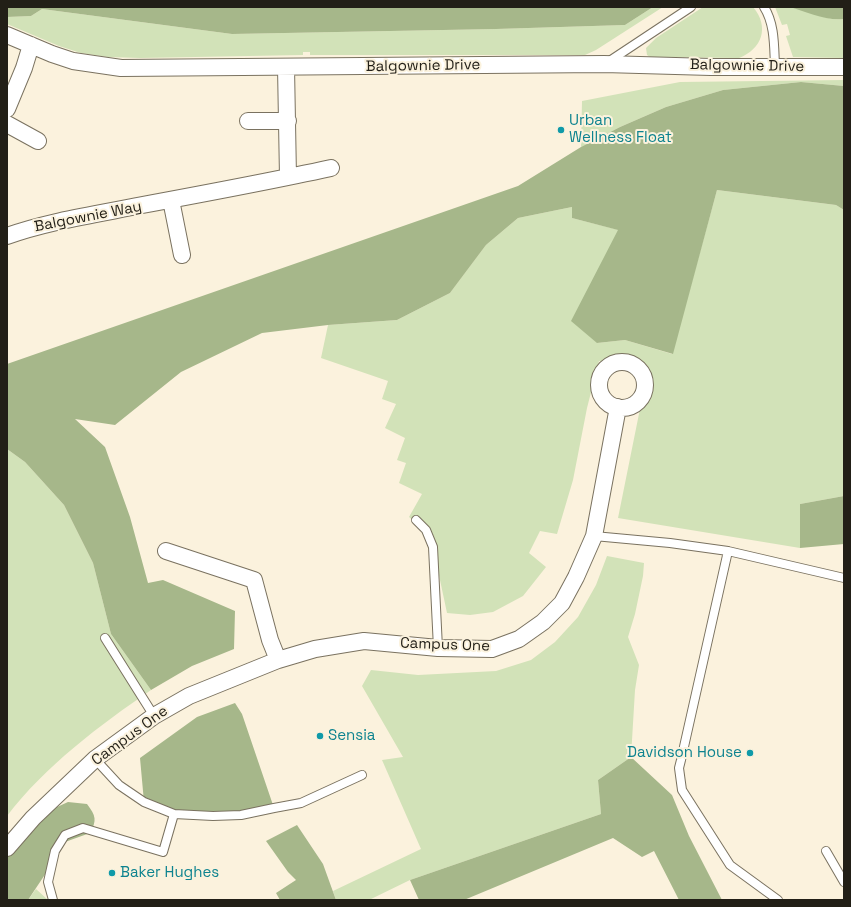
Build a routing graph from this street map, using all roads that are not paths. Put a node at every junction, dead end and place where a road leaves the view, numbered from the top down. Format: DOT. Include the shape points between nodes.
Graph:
graph roads {
  1 [pos="691,7"];
  2 [pos="764,7"];
  3 [pos="7,35"];
  4 [pos="31,45"];
  5 [pos="604,64"];
  6 [pos="775,66"];
  7 [pos="286,67"];
  8 [pos="844,67"];
  9 [pos="7,109"];
  10 [pos="248,121"];
  11 [pos="288,121"];
  12 [pos="7,124"];
  13 [pos="38,141"];
  14 [pos="331,168"];
  15 [pos="288,178"];
  16 [pos="171,200"];
  17 [pos="7,236"];
  18 [pos="182,255"];
  19 [pos="618,407"];
  20 [pos="416,520"];
  21 [pos="594,536"];
  22 [pos="166,551"];
  23 [pos="728,551"];
  24 [pos="844,578"];
  25 [pos="105,638"];
  26 [pos="438,648"];
  27 [pos="278,660"];
  28 [pos="154,716"];
  29 [pos="95,759"];
  30 [pos="362,775"];
  31 [pos="174,814"];
  32 [pos="7,848"];
  33 [pos="826,851"];
  34 [pos="844,882"];
  35 [pos="53,900"];
  36 [pos="778,900"];
  1 -- 5 [label="lane"];
  2 -- 6 [label="lane" via="772,30"];
  3 -- 4 [label="street, Balgownie Drive"];
  4 -- 7 [label="street, Balgownie Drive" via="73,61 121,68"];
  4 -- 9 [label="street"];
  5 -- 6 [label="street, Balgownie Drive"];
  5 -- 7 [label="street, Balgownie Drive"];
  6 -- 8 [label="street, Balgownie Drive"];
  7 -- 11 [label="street"];
  10 -- 11 [label="street"];
  11 -- 15 [label="street"];
  12 -- 13 [label="street"];
  14 -- 15 [label="street, Balgownie Way"];
  15 -- 16 [label="street, Balgownie Way"];
  16 -- 17 [label="street, Balgownie Way" via="25,229"];
  16 -- 18 [label="street"];
  19 -- 21 [label="street, Campus One"];
  20 -- 26 [label="lane" via="426,530 433,546"];
  21 -- 23 [label="lane"];
  21 -- 26 [label="street, Campus One" via="562,603 543,622 519,639 492,649"];
  22 -- 27 [label="street" via="254,580"];
  23 -- 24 [label="lane"];
  23 -- 36 [label="lane" via="679,768 682,790 730,865"];
  25 -- 28 [label="lane"];
  26 -- 27 [label="street, Campus One" via="364,641 314,649"];
  27 -- 28 [label="street, Campus One" via="189,696"];
  28 -- 29 [label="street, Campus One"];
  29 -- 31 [label="lane" via="119,785 144,802"];
  29 -- 32 [label="street, Campus One" via="33,818"];
  30 -- 31 [label="lane" via="301,803 241,815"];
  31 -- 35 [label="lane" via="163,852 83,828 65,835 55,851 48,882"];
  33 -- 34 [label="lane"];
}
